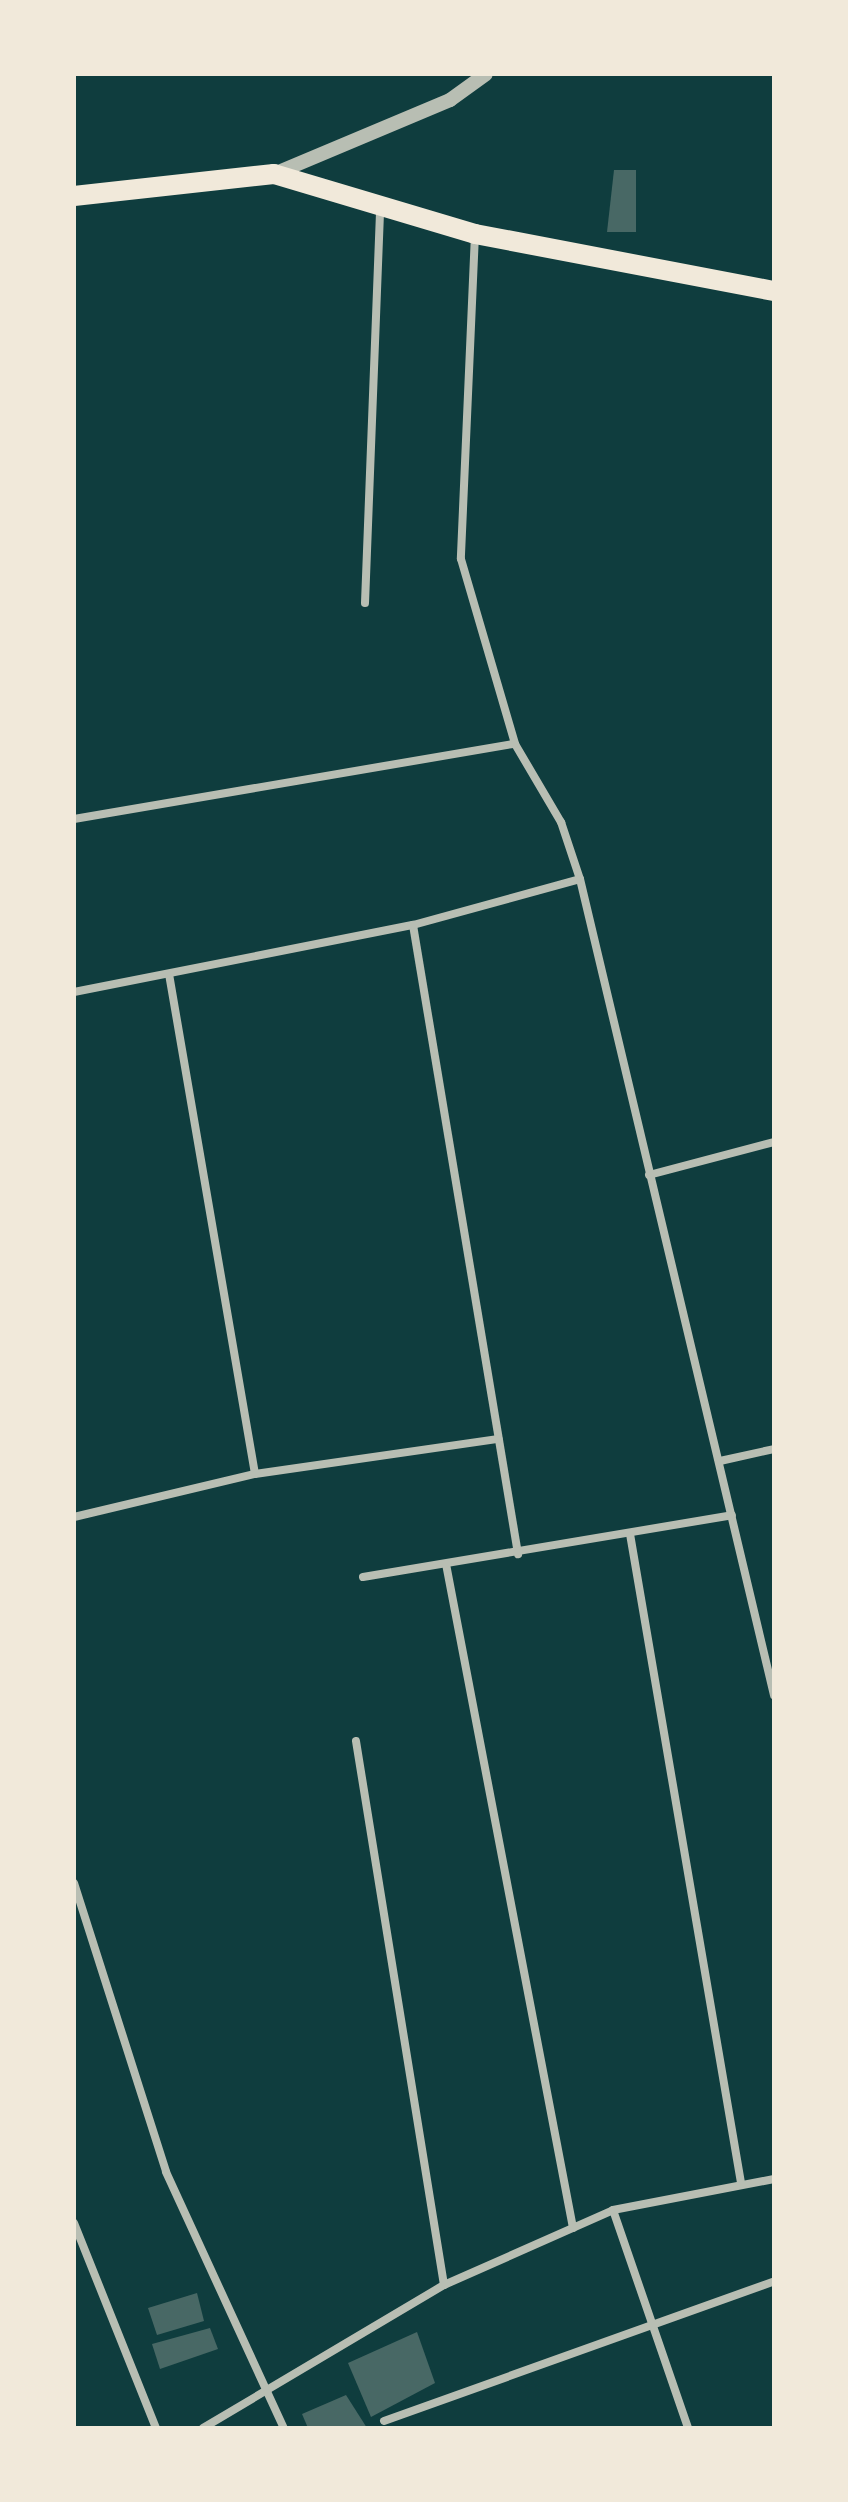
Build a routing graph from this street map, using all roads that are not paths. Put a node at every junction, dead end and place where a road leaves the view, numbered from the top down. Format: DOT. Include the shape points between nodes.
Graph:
graph roads {
  1 [pos="486,74"];
  2 [pos="274,174"];
  3 [pos="74,196"];
  4 [pos="380,206"];
  5 [pos="475,234"];
  6 [pos="774,291"];
  7 [pos="365,603"];
  8 [pos="515,744"];
  9 [pos="74,819"];
  10 [pos="580,879"];
  11 [pos="413,925"];
  12 [pos="169,974"];
  13 [pos="74,992"];
  14 [pos="774,1142"];
  15 [pos="649,1175"];
  16 [pos="499,1439"];
  17 [pos="774,1449"];
  18 [pos="720,1461"];
  19 [pos="255,1474"];
  20 [pos="732,1515"];
  21 [pos="74,1517"];
  22 [pos="630,1534"];
  23 [pos="518,1554"];
  24 [pos="446,1564"];
  25 [pos="363,1577"];
  26 [pos="774,1695"];
  27 [pos="356,1741"];
  28 [pos="74,1883"];
  29 [pos="774,2179"];
  30 [pos="741,2183"];
  31 [pos="613,2210"];
  32 [pos="74,2223"];
  33 [pos="573,2228"];
  34 [pos="774,2281"];
  35 [pos="444,2285"];
  36 [pos="653,2325"];
  37 [pos="267,2387"];
  38 [pos="384,2421"];
  39 [pos="156,2428"];
  40 [pos="203,2428"];
  41 [pos="284,2428"];
  42 [pos="688,2428"];
  1 -- 2 [label="street" via="450,100"];
  2 -- 3 [label="main road"];
  2 -- 4 [label="main road"];
  4 -- 5 [label="main road"];
  4 -- 7 [label="street"];
  5 -- 6 [label="main road"];
  5 -- 8 [label="street" via="461,559"];
  8 -- 9 [label="street"];
  8 -- 10 [label="street" via="561,822"];
  10 -- 11 [label="street"];
  10 -- 15 [label="street"];
  11 -- 12 [label="street"];
  11 -- 16 [label="street"];
  12 -- 13 [label="street"];
  12 -- 19 [label="street"];
  14 -- 15 [label="street"];
  15 -- 18 [label="street"];
  16 -- 19 [label="street"];
  16 -- 23 [label="street"];
  17 -- 18 [label="street"];
  18 -- 20 [label="street"];
  19 -- 21 [label="street"];
  20 -- 22 [label="street"];
  20 -- 26 [label="street"];
  22 -- 23 [label="street"];
  22 -- 30 [label="street"];
  23 -- 24 [label="street"];
  24 -- 25 [label="street"];
  24 -- 33 [label="street"];
  27 -- 35 [label="street"];
  28 -- 37 [label="street" via="166,2172"];
  29 -- 30 [label="street"];
  30 -- 31 [label="street"];
  31 -- 33 [label="street"];
  31 -- 36 [label="street"];
  32 -- 39 [label="street"];
  33 -- 35 [label="street"];
  34 -- 36 [label="street"];
  35 -- 37 [label="street"];
  36 -- 38 [label="street"];
  36 -- 42 [label="street"];
  37 -- 40 [label="street"];
  37 -- 41 [label="street"];
}
